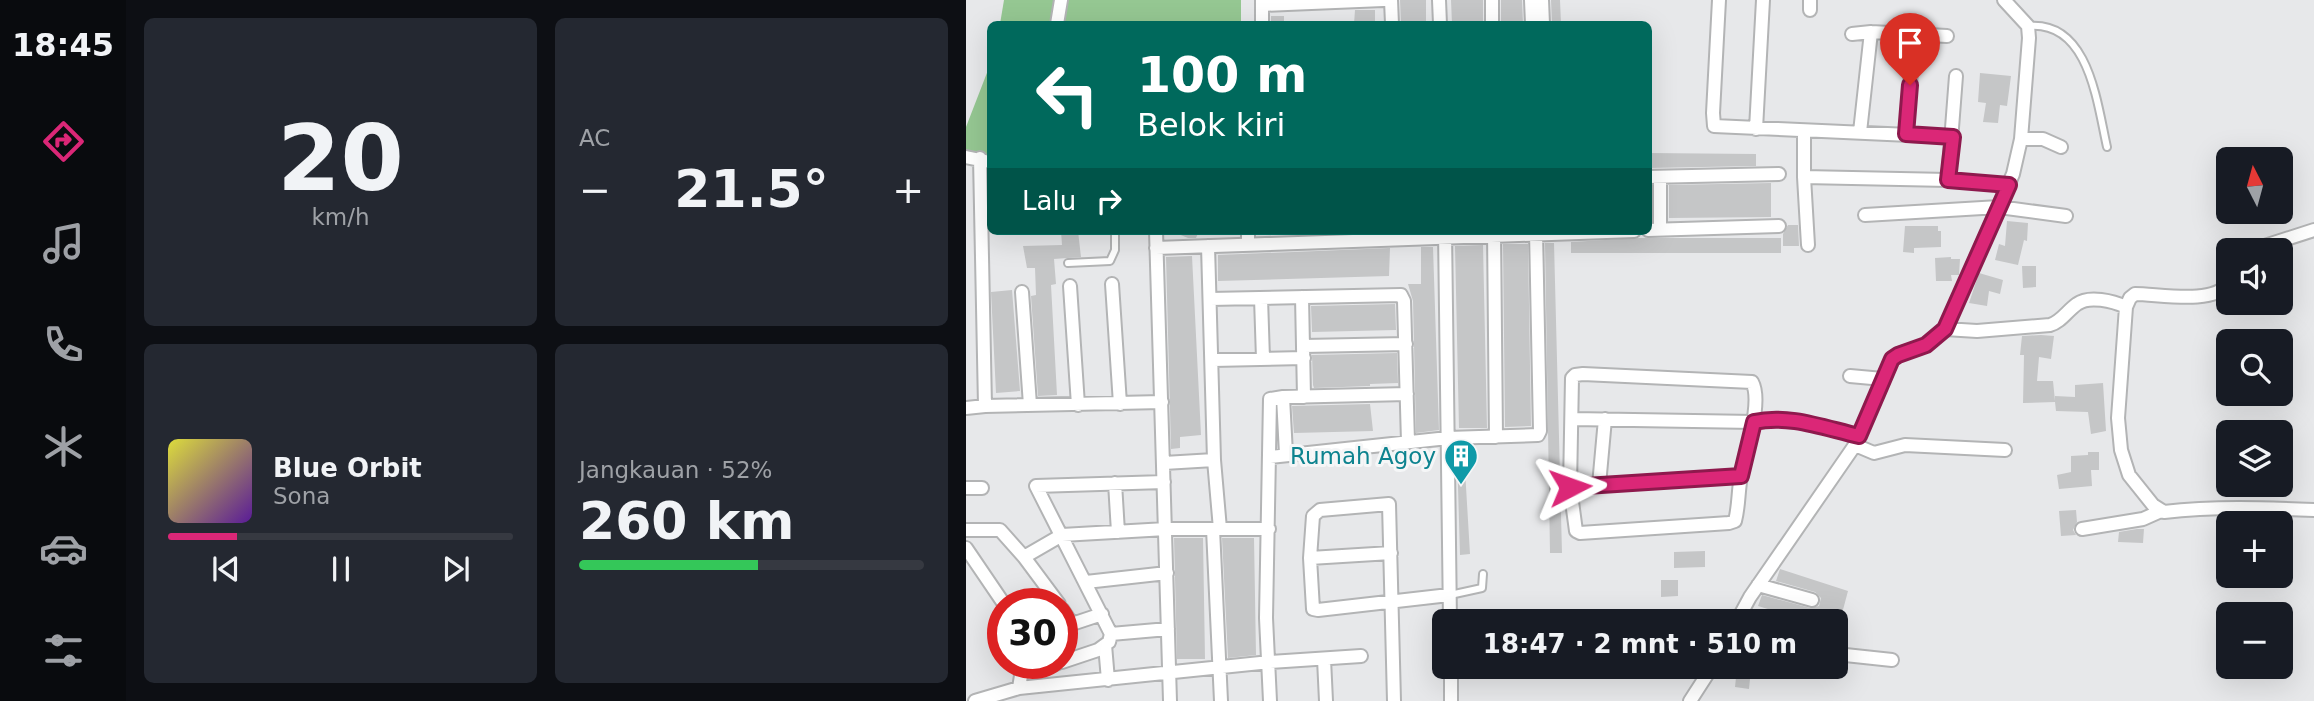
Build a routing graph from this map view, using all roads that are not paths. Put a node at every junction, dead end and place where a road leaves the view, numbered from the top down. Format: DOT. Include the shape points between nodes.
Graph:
graph roads {
  1 [pos="1061,0"];
  2 [pos="1383,0"];
  3 [pos="1391,0"];
  4 [pos="1439,0"];
  5 [pos="1492,0"];
  6 [pos="1531,0"];
  7 [pos="1542,0"];
  8 [pos="1719,0"];
  9 [pos="1763,0"];
  10 [pos="2004,0"];
  11 [pos="1262,2"];
  12 [pos="1058,21"];
  13 [pos="1262,21"];
  14 [pos="1392,21"];
  15 [pos="1440,21"];
  16 [pos="1492,21"];
  17 [pos="1532,21"];
  18 [pos="1543,21"];
  19 [pos="2028,26"];
  20 [pos="1871,32"];
  21 [pos="1852,33"];
  22 [pos="1914,35"];
  23 [pos="1947,36"];
  24 [pos="1956,76"];
  25 [pos="1756,129"];
  26 [pos="1804,131"];
  27 [pos="1860,132"];
  28 [pos="1906,134"];
  29 [pos="1953,137"];
  30 [pos="2021,139"];
  31 [pos="2061,147"];
  32 [pos="2107,147"];
  33 [pos="966,157"];
  34 [pos="985,160"];
  35 [pos="1779,174"];
  36 [pos="1654,177"];
  37 [pos="1804,177"];
  38 [pos="1948,180"];
  39 [pos="2009,185"];
  40 [pos="986,199"];
  41 [pos="1999,208"];
  42 [pos="1865,215"];
  43 [pos="2066,216"];
  44 [pos="1779,226"];
  45 [pos="1654,230"];
  46 [pos="2314,230"];
  47 [pos="1115,235"];
  48 [pos="1156,235"];
  49 [pos="1248,235"];
  50 [pos="1395,235"];
  51 [pos="1445,235"];
  52 [pos="1494,235"];
  53 [pos="1536,235"];
  54 [pos="2289,238"];
  55 [pos="1808,244"];
  56 [pos="1248,245"];
  57 [pos="1208,246"];
  58 [pos="1156,248"];
  59 [pos="1068,263"];
  60 [pos="1112,284"];
  61 [pos="1070,286"];
  62 [pos="1022,292"];
  63 [pos="2216,293"];
  64 [pos="1302,297"];
  65 [pos="1261,298"];
  66 [pos="1210,299"];
  67 [pos="2126,307"];
  68 [pos="1945,329"];
  69 [pos="1406,344"];
  70 [pos="1304,352"];
  71 [pos="1263,359"];
  72 [pos="1213,360"];
  73 [pos="1850,376"];
  74 [pos="1883,379"];
  75 [pos="1407,394"];
  76 [pos="1283,397"];
  77 [pos="1304,397"];
  78 [pos="1162,402"];
  79 [pos="1120,404"];
  80 [pos="1030,405"];
  81 [pos="1078,405"];
  82 [pos="985,406"];
  83 [pos="966,408"];
  84 [pos="1573,419"];
  85 [pos="1605,419"];
  86 [pos="1754,422"];
  87 [pos="1496,437"];
  88 [pos="1448,438"];
  89 [pos="1857,441"];
  90 [pos="1408,442"];
  91 [pos="2005,450"];
  92 [pos="1286,454"];
  93 [pos="1270,457"];
  94 [pos="1214,460"];
  95 [pos="1164,463"];
  96 [pos="1741,476"];
  97 [pos="1164,482"];
  98 [pos="1115,483"];
  99 [pos="1599,485"];
  100 [pos="1570,487"];
  101 [pos="966,488"];
  102 [pos="982,488"];
  103 [pos="2314,510"];
  104 [pos="2161,511"];
  105 [pos="2082,528"];
  106 [pos="1166,529"];
  107 [pos="1216,529"];
  108 [pos="1269,529"];
  109 [pos="966,530"];
  110 [pos="1118,532"];
  111 [pos="1062,535"];
  112 [pos="966,548"];
  113 [pos="1391,553"];
  114 [pos="1024,557"];
  115 [pos="1310,558"];
  116 [pos="1167,573"];
  117 [pos="1483,575"];
  118 [pos="1086,582"];
  119 [pos="1759,585"];
  120 [pos="993,588"];
  121 [pos="1047,588"];
  122 [pos="1449,595"];
  123 [pos="1392,600"];
  124 [pos="1812,600"];
  125 [pos="1450,609"];
  126 [pos="1744,609"];
  127 [pos="1102,614"];
  128 [pos="1078,622"];
  129 [pos="1168,629"];
  130 [pos="1108,639"];
  131 [pos="1848,655"];
  132 [pos="1361,656"];
  133 [pos="1078,657"];
  134 [pos="1324,659"];
  135 [pos="1892,660"];
  136 [pos="1270,662"];
  137 [pos="1221,668"];
  138 [pos="1170,673"];
  139 [pos="1020,679"];
  140 [pos="1451,679"];
  141 [pos="1704,679"];
  142 [pos="1108,680"];
  143 [pos="1019,688"];
  144 [pos="975,701"];
  145 [pos="1170,701"];
  146 [pos="1221,701"];
  147 [pos="1270,701"];
  148 [pos="1326,701"];
  149 [pos="1394,701"];
  150 [pos="1451,701"];
  151 [pos="1690,701"];
  1 -- 12 [label="street"];
  2 -- 11 [label="street"];
  3 -- 14 [label="street"];
  4 -- 15 [label="street"];
  5 -- 16 [label="street"];
  6 -- 17 [label="street"];
  7 -- 18 [label="street"];
  8 -- 25 [label="street" via="1714,125"];
  9 -- 25 [label="street"];
  10 -- 19 [label="street"];
  11 -- 13 [label="street"];
  19 -- 30 [label="street"];
  19 -- 32 [label="lane" via="2042,24 2072,42 2093,85"];
  20 -- 21 [label="street"];
  20 -- 22 [label="street"];
  20 -- 27 [label="street"];
  22 -- 23 [label="street"];
  22 -- 28 [label="street"];
  24 -- 29 [label="street"];
  25 -- 26 [label="street"];
  26 -- 27 [label="street"];
  26 -- 37 [label="street"];
  27 -- 28 [label="street"];
  28 -- 29 [label="street"];
  29 -- 38 [label="street"];
  30 -- 31 [label="street" via="2043,139"];
  30 -- 39 [label="street"];
  33 -- 34 [label="street"];
  34 -- 40 [label="street"];
  35 -- 36 [label="street"];
  36 -- 45 [label="street"];
  37 -- 38 [label="street"];
  37 -- 55 [label="street"];
  38 -- 39 [label="street"];
  39 -- 41 [label="street"];
  40 -- 82 [label="street"];
  41 -- 42 [label="street"];
  41 -- 43 [label="street"];
  41 -- 68 [label="street"];
  44 -- 45 [label="street"];
  46 -- 54 [label="street"];
  47 -- 59 [label="lane" via="1110,261"];
  48 -- 58 [label="street"];
  49 -- 56 [label="street"];
  50 -- 56 [label="street"];
  51 -- 88 [label="street"];
  52 -- 87 [label="street"];
  53 -- 87 [label="street" via="1540,431 1533,436"];
  56 -- 57 [label="street"];
  57 -- 58 [label="street"];
  57 -- 66 [label="street"];
  58 -- 78 [label="street"];
  60 -- 79 [label="street"];
  61 -- 81 [label="street"];
  62 -- 80 [label="street"];
  63 -- 67 [label="street" via="2138,294"];
  64 -- 65 [label="street"];
  64 -- 69 [label="street" via="1401,295"];
  64 -- 70 [label="street"];
  65 -- 66 [label="street"];
  65 -- 71 [label="street"];
  66 -- 72 [label="street"];
  67 -- 68 [label="street" via="2113,301 2083,301 2050,325"];
  67 -- 104 [label="street" via="2118,418 2121,450 2129,475"];
  68 -- 74 [label="street" via="1922,347 1895,356"];
  69 -- 70 [label="street"];
  69 -- 75 [label="street"];
  70 -- 71 [label="street"];
  70 -- 77 [label="street"];
  71 -- 72 [label="street"];
  72 -- 94 [label="street"];
  73 -- 74 [label="street"];
  74 -- 89 [label="street"];
  75 -- 77 [label="street"];
  75 -- 90 [label="street"];
  76 -- 77 [label="street"];
  76 -- 92 [label="street"];
  76 -- 93 [label="street" via="1269,400"];
  78 -- 79 [label="street"];
  78 -- 95 [label="street"];
  79 -- 81 [label="street"];
  80 -- 81 [label="street"];
  80 -- 82 [label="street"];
  82 -- 83 [label="street"];
  84 -- 85 [label="street"];
  84 -- 86 [label="street" via="1572,378 1583,374 1751,382 1755,388"];
  84 -- 100 [label="street"];
  85 -- 86 [label="street"];
  85 -- 99 [label="street"];
  86 -- 89 [label="street" via="1794,420"];
  86 -- 96 [label="street"];
  87 -- 88 [label="street"];
  88 -- 90 [label="street"];
  88 -- 122 [label="street"];
  89 -- 91 [label="street" via="1874,453 1905,445"];
  89 -- 119 [label="street"];
  90 -- 92 [label="street"];
  92 -- 93 [label="street"];
  93 -- 108 [label="street"];
  94 -- 95 [label="street"];
  94 -- 107 [label="street"];
  95 -- 97 [label="street"];
  96 -- 99 [label="street"];
  96 -- 100 [label="street" via="1736,518 1729,523 1577,532"];
  97 -- 98 [label="street"];
  97 -- 106 [label="street"];
  98 -- 110 [label="street"];
  98 -- 111 [label="street" via="1036,486"];
  99 -- 100 [label="street"];
  101 -- 102 [label="street"];
  103 -- 104 [label="street"];
  104 -- 105 [label="street" via="2143,519"];
  106 -- 107 [label="street"];
  106 -- 110 [label="street"];
  106 -- 116 [label="street"];
  107 -- 108 [label="street"];
  107 -- 137 [label="street"];
  108 -- 136 [label="street" via="1266,618"];
  109 -- 114 [label="street" via="1000,530"];
  110 -- 111 [label="street"];
  111 -- 114 [label="street"];
  111 -- 118 [label="street"];
  112 -- 120 [label="street"];
  113 -- 115 [label="street"];
  113 -- 115 [label="street" via="1390,508 1385,502 1316,512"];
  113 -- 123 [label="street"];
  114 -- 121 [label="street"];
  115 -- 123 [label="street" via="1312,607 1318,610"];
  116 -- 118 [label="street"];
  116 -- 129 [label="street"];
  117 -- 122 [label="lane" via="1482,589"];
  118 -- 127 [label="street"];
  119 -- 124 [label="street"];
  119 -- 126 [label="street"];
  122 -- 123 [label="street"];
  122 -- 125 [label="street"];
  123 -- 149 [label="street"];
  127 -- 128 [label="street"];
  127 -- 130 [label="street"];
  129 -- 130 [label="street"];
  129 -- 138 [label="street"];
  130 -- 133 [label="street"];
  130 -- 142 [label="street"];
  131 -- 135 [label="street"];
  132 -- 134 [label="street"];
  134 -- 136 [label="street"];
  134 -- 148 [label="street"];
  136 -- 137 [label="street"];
  136 -- 147 [label="street"];
  137 -- 138 [label="street"];
  137 -- 146 [label="street"];
  138 -- 142 [label="street"];
  138 -- 145 [label="street"];
  139 -- 143 [label="street"];
  140 -- 150 [label="street"];
  141 -- 151 [label="street"];
  142 -- 143 [label="street"];
  143 -- 144 [label="street"];
}
